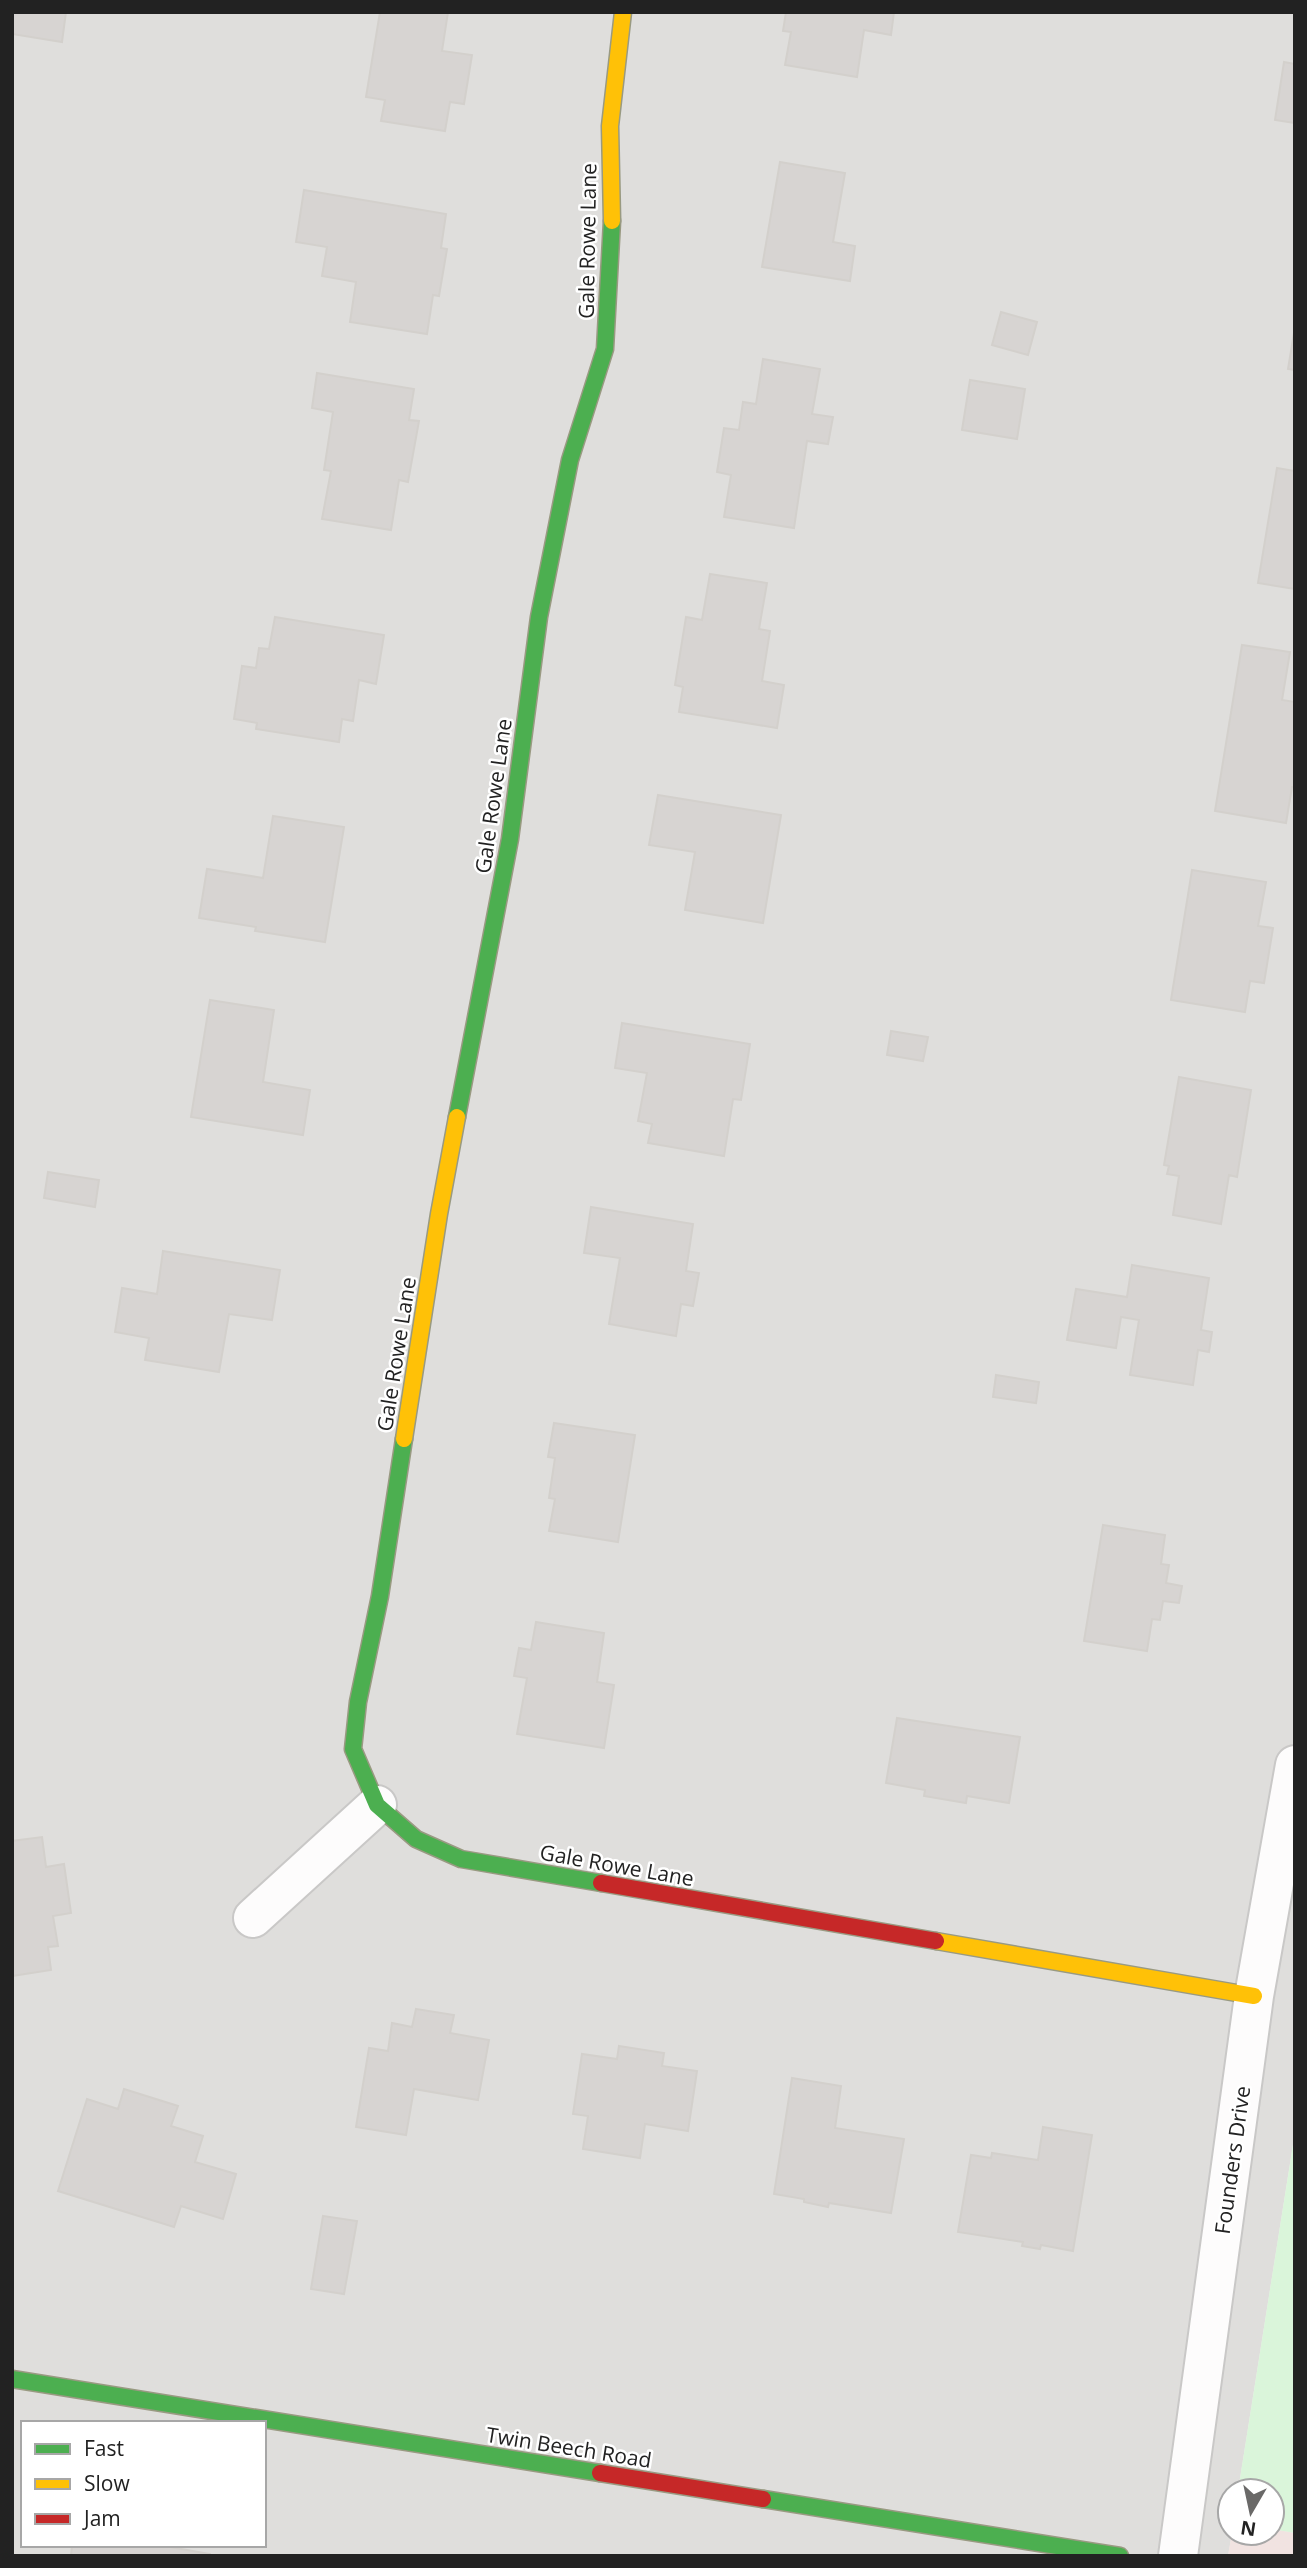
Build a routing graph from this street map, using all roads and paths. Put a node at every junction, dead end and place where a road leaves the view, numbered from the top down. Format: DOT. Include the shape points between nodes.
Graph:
graph roads {
  1 [pos="623,12"];
  2 [pos="1295,1765"];
  3 [pos="377,1805"];
  4 [pos="253,1918"];
  5 [pos="1254,1996"];
  6 [pos="12,2379"];
  7 [pos="1120,2556"];
  8 [pos="1178,2556"];
  1 -- 3 [label="street, Gale Rowe Lane" via="610,126 612,234 605,349 570,460 539,617 510,839 439,1214 380,1596 358,1702 353,1749"];
  2 -- 5 [label="street, Founders Drive"];
  3 -- 4 [label="street"];
  3 -- 5 [label="street, Gale Rowe Lane" via="416,1839 461,1859"];
  5 -- 8 [label="street, Founders Drive"];
  6 -- 7 [label="street, Twin Beech Road"];
}
